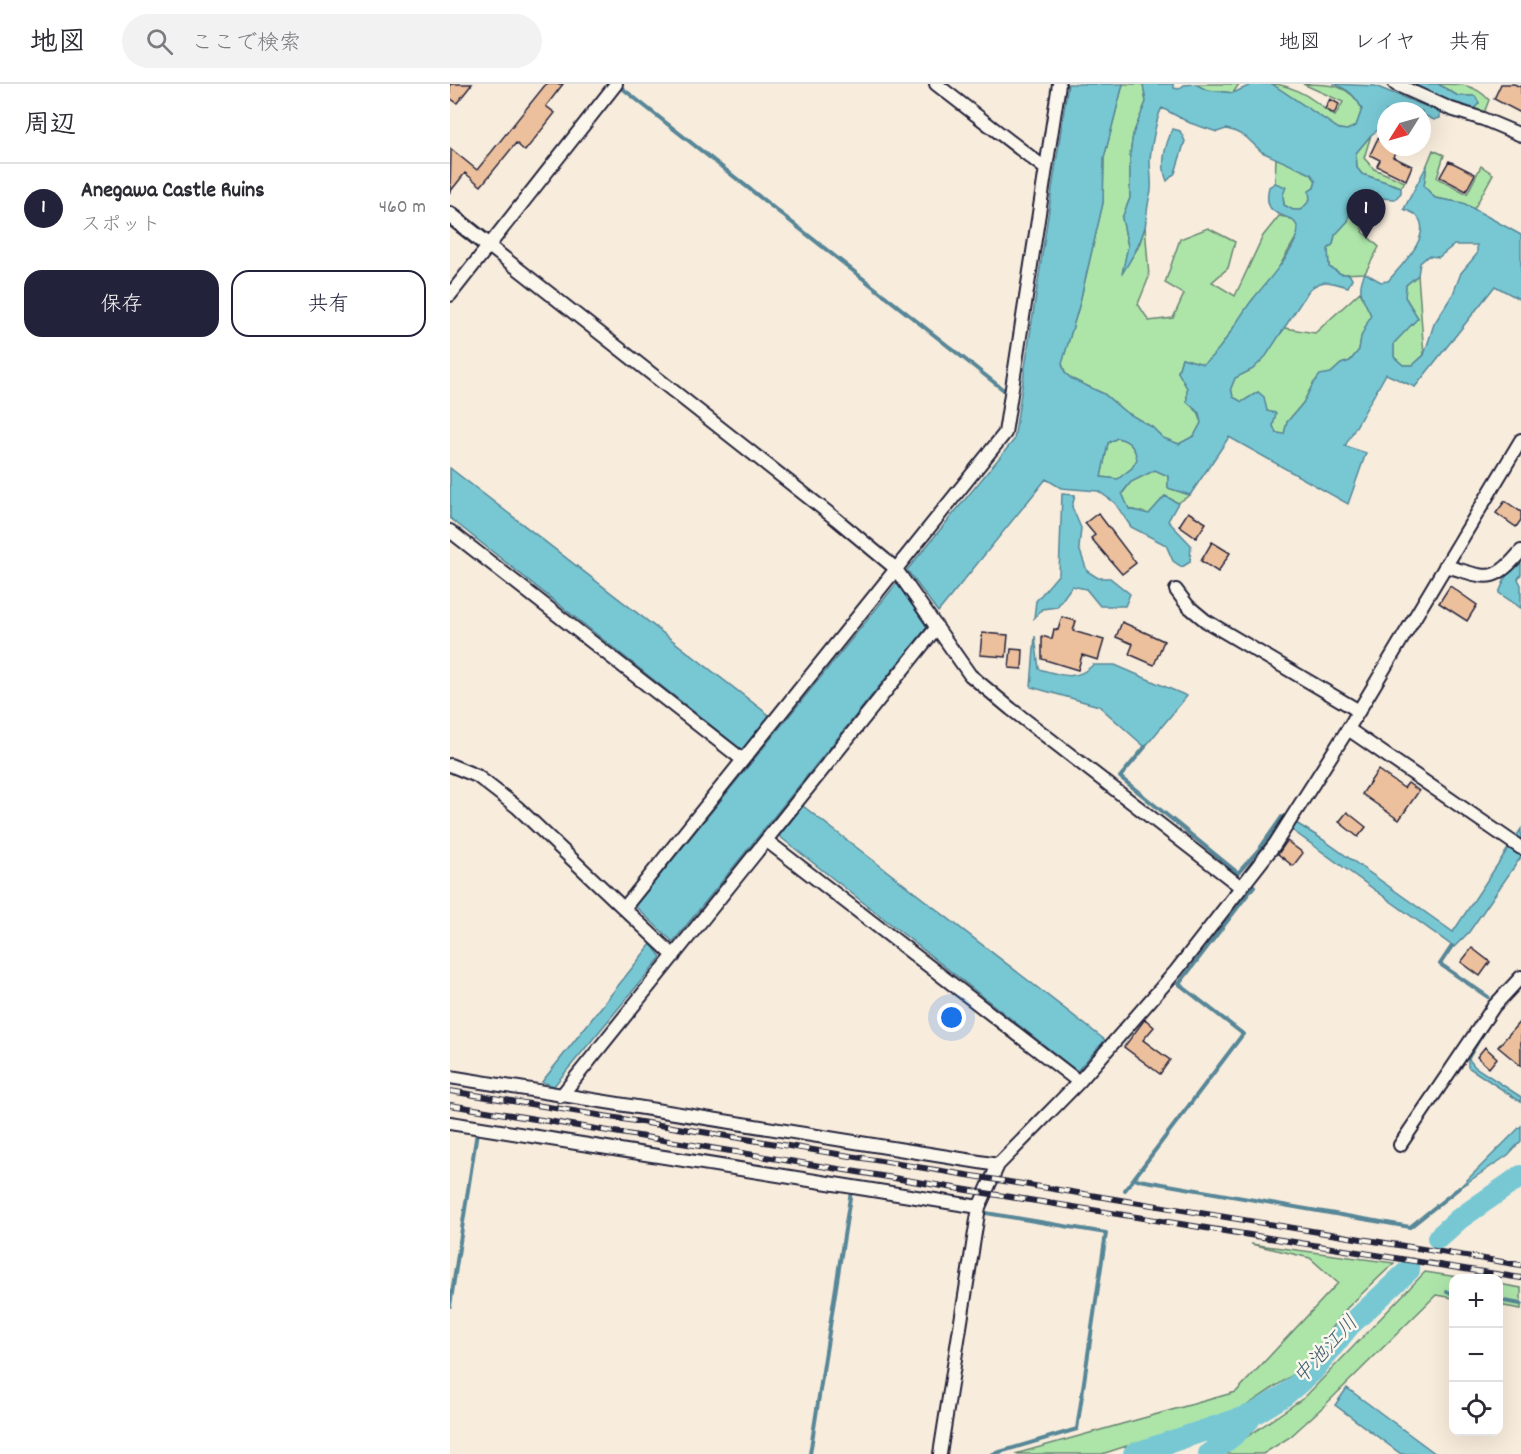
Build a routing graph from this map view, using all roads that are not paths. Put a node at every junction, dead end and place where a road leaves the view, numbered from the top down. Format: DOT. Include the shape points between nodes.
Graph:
graph roads {
  1 [pos="616,84"];
  2 [pos="936,84"];
  3 [pos="1059,84"];
  4 [pos="1395,84"];
  5 [pos="1521,135"];
  6 [pos="1046,169"];
  7 [pos="450,215"];
  8 [pos="489,246"];
  9 [pos="450,295"];
  10 [pos="1521,440"];
  11 [pos="450,531"];
  12 [pos="1521,551"];
  13 [pos="1444,566"];
  14 [pos="895,568"];
  15 [pos="1176,590"];
  16 [pos="937,627"];
  17 [pos="1359,711"];
  18 [pos="1348,729"];
  19 [pos="743,760"];
  20 [pos="450,765"];
  21 [pos="767,841"];
  22 [pos="1521,848"];
  23 [pos="1241,887"];
  24 [pos="625,907"];
  25 [pos="674,956"];
  26 [pos="1521,977"];
  27 [pos="450,1077"];
  28 [pos="1079,1082"];
  29 [pos="561,1096"];
  30 [pos="450,1123"];
  31 [pos="1400,1145"];
  32 [pos="998,1165"];
  33 [pos="979,1207"];
  34 [pos="940,1454"];
  1 -- 8 [label="street"];
  2 -- 6 [label="street"];
  3 -- 6 [label="street"];
  4 -- 5 [label="street"];
  6 -- 14 [label="street" via="1005,433"];
  7 -- 8 [label="street"];
  8 -- 9 [label="street"];
  8 -- 14 [label="street"];
  10 -- 13 [label="street"];
  11 -- 19 [label="street"];
  12 -- 13 [label="street" via="1502,572 1493,576"];
  13 -- 17 [label="street"];
  14 -- 16 [label="street"];
  14 -- 19 [label="street"];
  15 -- 17 [label="street" via="1206,621"];
  16 -- 21 [label="street"];
  16 -- 23 [label="street" via="970,675"];
  17 -- 18 [label="street"];
  18 -- 22 [label="street"];
  18 -- 23 [label="street" via="1275,844"];
  19 -- 24 [label="street"];
  20 -- 24 [label="street" via="477,776 517,807"];
  21 -- 25 [label="street"];
  21 -- 28 [label="street"];
  23 -- 28 [label="street" via="1176,971"];
  24 -- 25 [label="street"];
  25 -- 29 [label="street"];
  26 -- 31 [label="street" via="1494,1006"];
  27 -- 29 [label="street"];
  28 -- 32 [label="street"];
  29 -- 32 [label="street"];
  30 -- 33 [label="street"];
  32 -- 33 [label="street"];
  33 -- 34 [label="street"];
}
